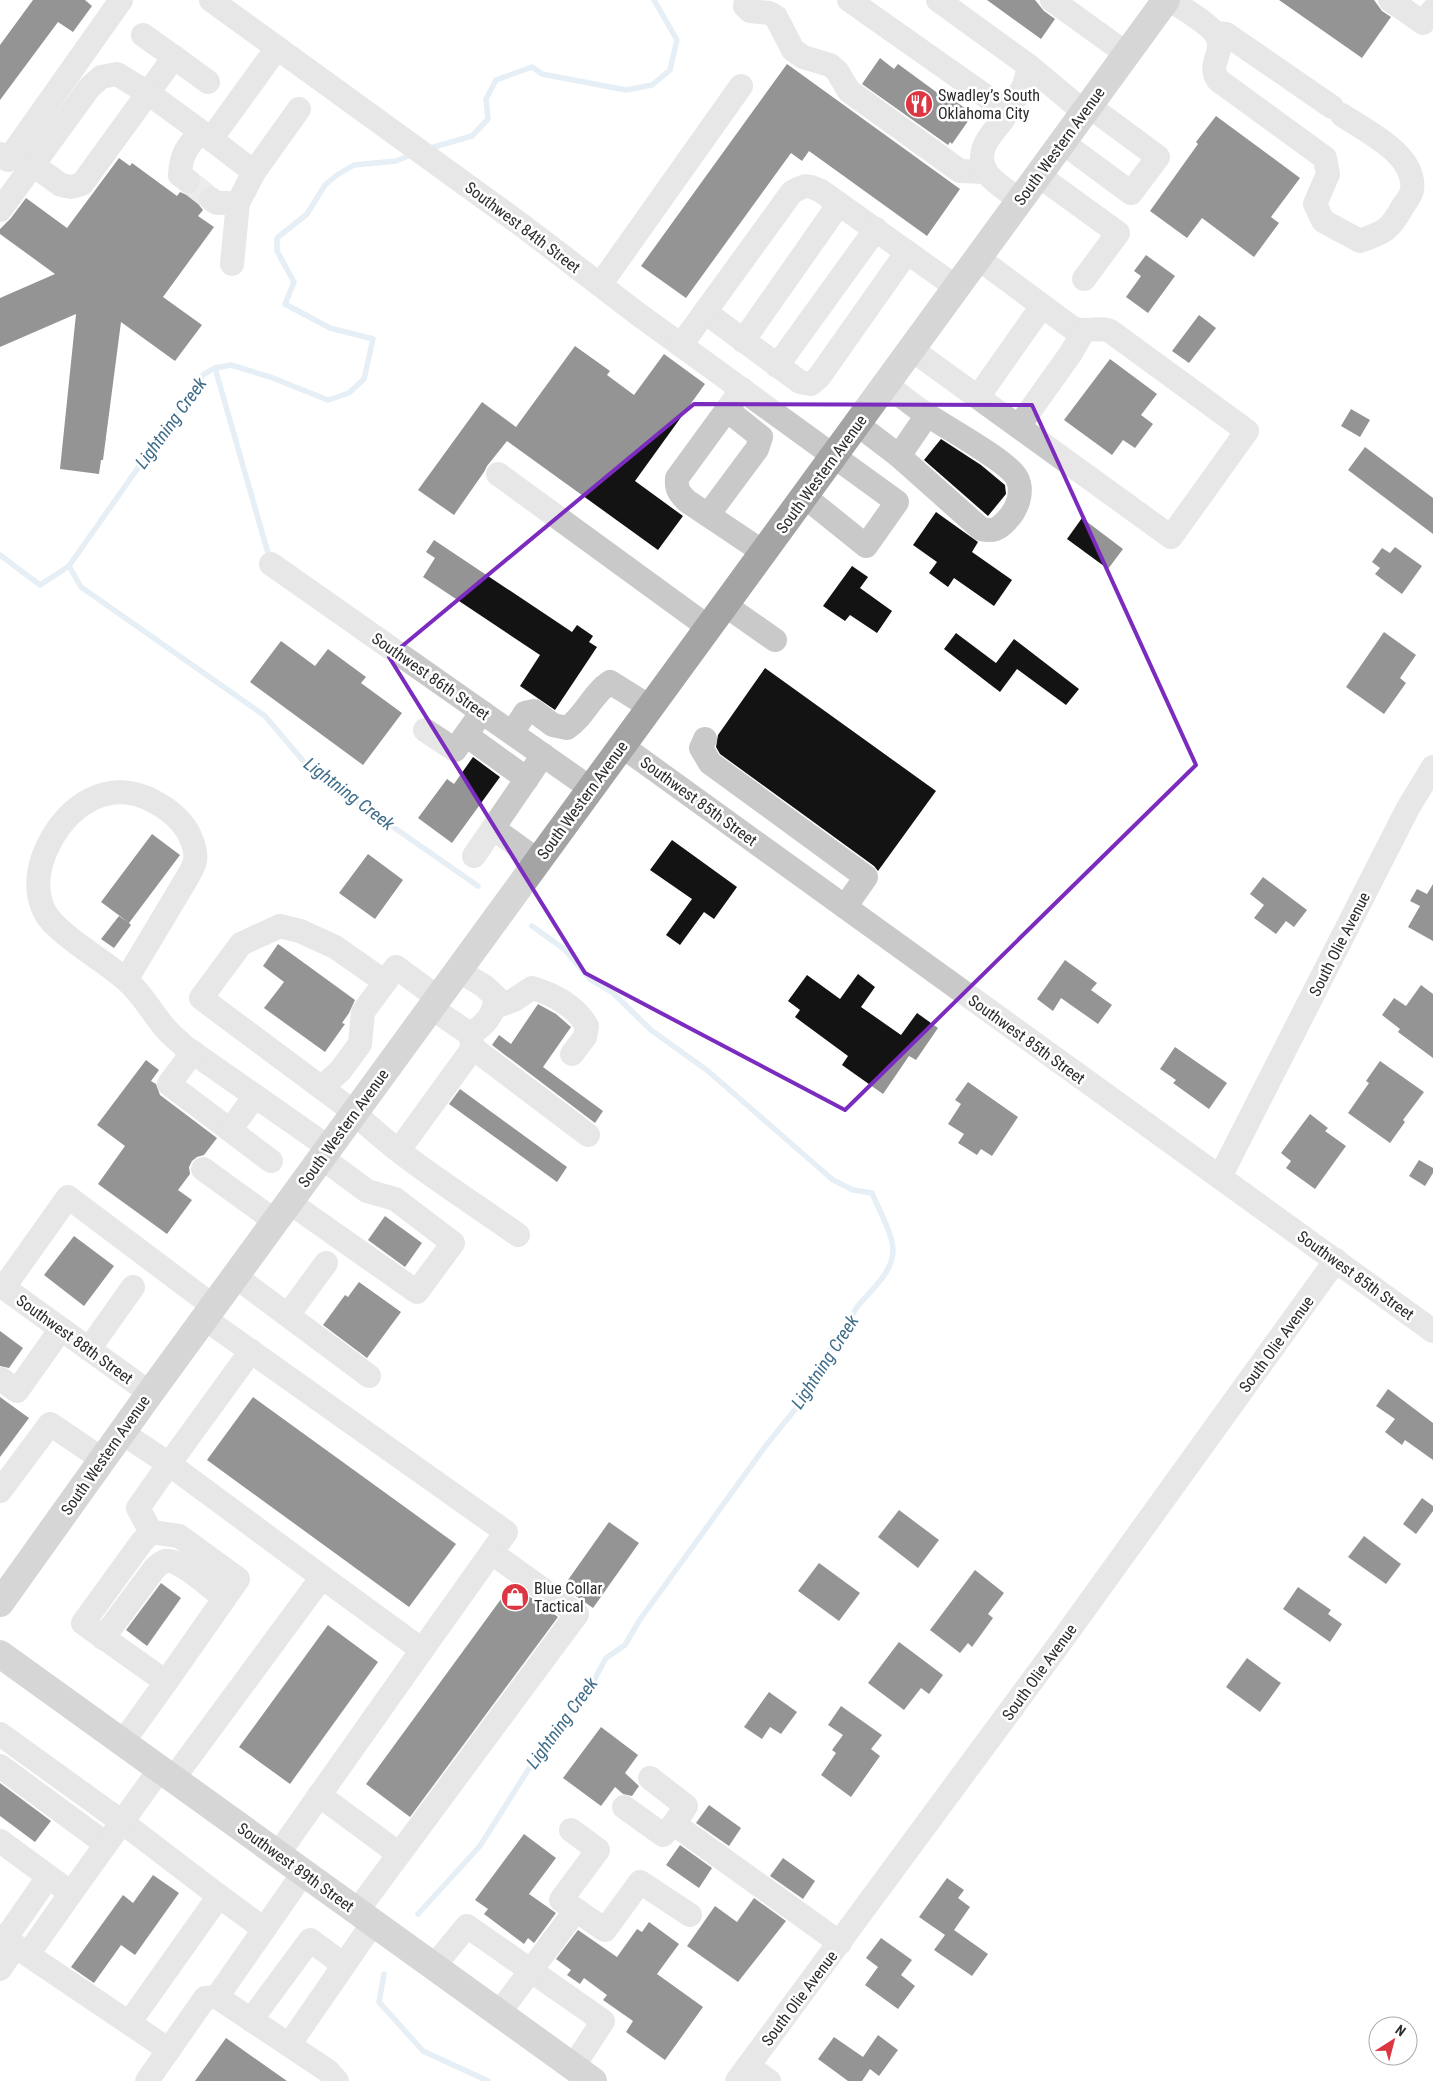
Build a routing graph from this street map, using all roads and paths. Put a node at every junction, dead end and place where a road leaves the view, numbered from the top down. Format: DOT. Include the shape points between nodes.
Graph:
graph roads {
  1 [pos="121,0"];
  2 [pos="212,0"];
  3 [pos="746,0"];
  4 [pos="849,0"];
  5 [pos="938,0"];
  6 [pos="1166,0"];
  7 [pos="1170,0"];
  8 [pos="1390,0"];
  9 [pos="1066,4"];
  10 [pos="1428,16"];
  11 [pos="1216,33"];
  12 [pos="143,35"];
  13 [pos="277,48"];
  14 [pos="1127,54"];
  15 [pos="174,57"];
  16 [pos="1029,66"];
  17 [pos="208,82"];
  18 [pos="741,86"];
  19 [pos="148,94"];
  20 [pos="1001,107"];
  21 [pos="299,109"];
  22 [pos="1086,109"];
  23 [pos="206,135"];
  24 [pos="1062,142"];
  25 [pos="0,154"];
  26 [pos="33,165"];
  27 [pos="254,172"];
  28 [pos="984,172"];
  29 [pos="1038,175"];
  30 [pos="188,181"];
  31 [pos="211,199"];
  32 [pos="1020,200"];
  33 [pos="238,203"];
  34 [pos="839,204"];
  35 [pos="0,210"];
  36 [pos="876,229"];
  37 [pos="907,252"];
  38 [pos="978,258"];
  39 [pos="232,264"];
  40 [pos="1084,279"];
  41 [pos="600,285"];
  42 [pos="956,287"];
  43 [pos="1042,306"];
  44 [pos="705,312"];
  45 [pos="1083,332"];
  46 [pos="743,341"];
  47 [pos="681,345"];
  48 [pos="911,349"];
  49 [pos="777,366"];
  50 [pos="886,384"];
  51 [pos="742,389"];
  52 [pos="978,397"];
  53 [pos="727,410"];
  54 [pos="927,415"];
  55 [pos="857,424"];
  56 [pos="1019,426"];
  57 [pos="834,455"];
  58 [pos="899,456"];
  59 [pos="498,474"];
  60 [pos="804,496"];
  61 [pos="708,515"];
  62 [pos="763,552"];
  63 [pos="271,564"];
  64 [pos="725,605"];
  65 [pos="708,627"];
  66 [pos="775,640"];
  67 [pos="650,707"];
  68 [pos="482,712"];
  69 [pos="424,730"];
  70 [pos="512,733"];
  71 [pos="466,735"];
  72 [pos="705,738"];
  73 [pos="622,746"];
  74 [pos="543,755"];
  75 [pos="1433,767"];
  76 [pos="528,779"];
  77 [pos="590,788"];
  78 [pos="494,828"];
  79 [pos="474,856"];
  80 [pos="537,860"];
  81 [pos="845,907"];
  82 [pos="457,970"];
  83 [pos="126,980"];
  84 [pos="385,982"];
  85 [pos="434,1002"];
  86 [pos="496,1008"];
  87 [pos="471,1041"];
  88 [pos="360,1044"];
  89 [pos="193,1052"];
  90 [pos="572,1054"];
  91 [pos="388,1065"];
  92 [pos="322,1087"];
  93 [pos="255,1096"];
  94 [pos="354,1112"];
  95 [pos="230,1130"];
  96 [pos="588,1135"];
  97 [pos="399,1150"];
  98 [pos="325,1152"];
  99 [pos="271,1161"];
  100 [pos="203,1169"];
  101 [pos="1220,1177"];
  102 [pos="282,1211"];
  103 [pos="518,1235"];
  104 [pos="1336,1260"];
  105 [pos="326,1263"];
  106 [pos="234,1276"];
  107 [pos="2,1286"];
  108 [pos="133,1287"];
  109 [pos="209,1312"];
  110 [pos="288,1315"];
  111 [pos="61,1329"];
  112 [pos="1433,1330"];
  113 [pos="89,1349"];
  114 [pos="251,1351"];
  115 [pos="369,1376"];
  116 [pos="0,1379"];
  117 [pos="150,1393"];
  118 [pos="121,1432"];
  119 [pos="102,1459"];
  120 [pos="169,1464"];
  121 [pos="0,1491"];
  122 [pos="151,1532"];
  123 [pos="492,1553"];
  124 [pos="322,1578"];
  125 [pos="224,1598"];
  126 [pos="0,1603"];
  127 [pos="103,1638"];
  128 [pos="422,1650"];
  129 [pos="0,1654"];
  130 [pos="166,1682"];
  131 [pos="0,1734"];
  132 [pos="123,1742"];
  133 [pos="0,1766"];
  134 [pos="167,1774"];
  135 [pos="650,1778"];
  136 [pos="319,1795"];
  137 [pos="624,1807"];
  138 [pos="122,1822"];
  139 [pos="674,1824"];
  140 [pos="571,1830"];
  141 [pos="0,1841"];
  142 [pos="106,1844"];
  143 [pos="278,1854"];
  144 [pos="399,1854"];
  145 [pos="304,1872"];
  146 [pos="48,1877"];
  147 [pos="71,1893"];
  148 [pos="219,1896"];
  149 [pos="576,1910"];
  150 [pos="690,1915"];
  151 [pos="365,1917"];
  152 [pos="264,1930"];
  153 [pos="840,1943"];
  154 [pos="12,1944"];
  155 [pos="344,1965"];
  156 [pos="434,1966"];
  157 [pos="0,1969"];
  158 [pos="531,1971"];
  159 [pos="218,1997"];
  160 [pos="498,2013"];
  161 [pos="251,2020"];
  162 [pos="129,2023"];
  163 [pos="289,2045"];
  164 [pos="169,2050"];
  165 [pos="743,2073"];
  166 [pos="583,2074"];
  167 [pos="147,2081"];
  168 [pos="338,2081"];
  169 [pos="769,2081"];
  1 -- 25 [label="street" via="8,160"];
  2 -- 13 [label="street, Southwest 84th Street"];
  3 -- 28 [label="street" via="745,6 750,11 776,17 793,50 837,71 849,91 857,97 960,170"];
  4 -- 20 [label="street"];
  5 -- 16 [label="street"];
  6 -- 14 [label="main road, South Western Avenue"];
  7 -- 11 [label="street"];
  8 -- 10 [label="street"];
  9 -- 14 [label="street"];
  11 -- 11 [label="street" via="1220,45 1214,73 1218,80 1325,158 1328,174 1315,204 1323,221 1360,241 1382,234 1394,222 1412,190 1411,172 1401,156 1226,34"];
  12 -- 15 [label="street"];
  13 -- 23 [label="street"];
  13 -- 41 [label="street, Southwest 84th Street"];
  14 -- 22 [label="main road, South Western Avenue"];
  15 -- 17 [label="street"];
  15 -- 19 [label="street"];
  16 -- 20 [label="street" via="1023,92"];
  16 -- 22 [label="street"];
  18 -- 41 [label="street"];
  19 -- 23 [label="street"];
  19 -- 26 [label="street" via="117,74 101,77 89,88"];
  19 -- 26 [label="street" via="82,184 61,185"];
  20 -- 28 [label="street" via="1004,118 984,146 981,161"];
  21 -- 27 [label="street"];
  22 -- 24 [label="main road, South Western Avenue"];
  22 -- 24 [label="street" via="1158,157 1131,193"];
  23 -- 27 [label="street"];
  23 -- 30 [label="street" via="187,147 181,162 180,175"];
  24 -- 29 [label="main road, South Western Avenue"];
  26 -- 35 [label="street"];
  27 -- 33 [label="street"];
  28 -- 32 [label="street"];
  29 -- 32 [label="main road, South Western Avenue"];
  29 -- 40 [label="street" via="1118,233"];
  31 -- 33 [label="street" via="217,203"];
  32 -- 38 [label="main road, South Western Avenue"];
  33 -- 39 [label="street"];
  34 -- 36 [label="street"];
  34 -- 44 [label="street" via="809,185 792,192"];
  34 -- 46 [label="street"];
  36 -- 37 [label="street"];
  36 -- 49 [label="street"];
  37 -- 42 [label="street"];
  37 -- 49 [label="street" via="820,377 811,384 800,382"];
  38 -- 42 [label="main road, South Western Avenue"];
  38 -- 43 [label="street"];
  41 -- 47 [label="street, Southwest 84th Street"];
  42 -- 48 [label="main road, South Western Avenue"];
  43 -- 45 [label="street"];
  43 -- 52 [label="street"];
  44 -- 46 [label="street"];
  44 -- 47 [label="street"];
  45 -- 56 [label="street"];
  45 -- 56 [label="street" via="1097,329 1110,332 1247,431 1171,537"];
  46 -- 49 [label="street"];
  47 -- 51 [label="street, Southwest 84th Street"];
  48 -- 50 [label="main road, South Western Avenue"];
  48 -- 52 [label="street"];
  50 -- 54 [label="street"];
  50 -- 55 [label="main road, South Western Avenue"];
  51 -- 53 [label="street"];
  51 -- 57 [label="street, Southwest 84th Street"];
  52 -- 56 [label="street"];
  53 -- 61 [label="street" via="677,478 679,494"];
  53 -- 61 [label="street" via="761,437 757,449"];
  54 -- 58 [label="street"];
  54 -- 58 [label="street" via="1012,472 1017,478 1020,496 1012,515 1001,527 990,532 981,529"];
  55 -- 57 [label="main road, South Western Avenue"];
  55 -- 58 [label="street"];
  57 -- 60 [label="main road, South Western Avenue"];
  57 -- 60 [label="street, Southwest 84th Street" via="897,502 866,546"];
  59 -- 65 [label="street"];
  60 -- 62 [label="main road, South Western Avenue"];
  61 -- 62 [label="street"];
  62 -- 64 [label="main road, South Western Avenue"];
  63 -- 68 [label="street, Southwest 86th Street"];
  64 -- 65 [label="main road, South Western Avenue"];
  64 -- 66 [label="street"];
  65 -- 67 [label="main road, South Western Avenue"];
  67 -- 70 [label="street" via="610,682 577,721 567,728 553,725 534,711 525,713"];
  67 -- 73 [label="main road, South Western Avenue"];
  68 -- 70 [label="street, Southwest 86th Street"];
  68 -- 71 [label="street"];
  69 -- 71 [label="street" via="455,750"];
  70 -- 74 [label="street, Southwest 86th Street"];
  71 -- 76 [label="street"];
  72 -- 81 [label="street" via="701,748 710,763 866,877"];
  73 -- 77 [label="main road, South Western Avenue"];
  73 -- 81 [label="street, Southwest 85th Street"];
  74 -- 76 [label="street"];
  74 -- 77 [label="street, Southwest 86th Street"];
  75 -- 101 [label="street, South Olie Avenue" via="1408,808"];
  76 -- 78 [label="street"];
  77 -- 80 [label="main road, South Western Avenue"];
  78 -- 79 [label="street"];
  78 -- 80 [label="street"];
  80 -- 82 [label="main road, South Western Avenue"];
  81 -- 101 [label="street, Southwest 85th Street"];
  82 -- 85 [label="main road, South Western Avenue"];
  82 -- 86 [label="street" via="495,996"];
  83 -- 83 [label="street" via="54,925 43,908 38,883 41,861 49,843 72,812 102,794 123,792 146,797 169,810 185,827 194,844 196,860"];
  83 -- 89 [label="street" via="166,1029"];
  84 -- 85 [label="street" via="396,967"];
  84 -- 88 [label="street" via="363,1012"];
  84 -- 92 [label="street" via="335,947 280,926 241,944 201,998"];
  85 -- 87 [label="street"];
  85 -- 91 [label="main road, South Western Avenue"];
  86 -- 87 [label="street"];
  86 -- 90 [label="street" via="532,988 556,996 582,1016 587,1026 585,1037"];
  87 -- 96 [label="street"];
  87 -- 97 [label="street"];
  88 -- 91 [label="street"];
  88 -- 92 [label="street" via="340,1071"];
  89 -- 93 [label="street"];
  89 -- 95 [label="street" via="169,1084"];
  91 -- 94 [label="main road, South Western Avenue"];
  92 -- 94 [label="street"];
  93 -- 95 [label="street"];
  93 -- 98 [label="street"];
  94 -- 97 [label="street"];
  94 -- 98 [label="main road, South Western Avenue"];
  95 -- 99 [label="street"];
  97 -- 103 [label="street"];
  98 -- 102 [label="main road, South Western Avenue"];
  98 -- 102 [label="street" via="367,1191 395,1199 452,1243 417,1292"];
  100 -- 102 [label="street"];
  101 -- 104 [label="street, Southwest 85th Street"];
  102 -- 106 [label="main road, South Western Avenue"];
  104 -- 112 [label="street, Southwest 85th Street"];
  104 -- 153 [label="street, South Olie Avenue"];
  105 -- 110 [label="street"];
  106 -- 109 [label="main road, South Western Avenue"];
  106 -- 110 [label="street"];
  107 -- 109 [label="street" via="68,1197"];
  107 -- 111 [label="street, Southwest 88th Street"];
  108 -- 113 [label="street"];
  109 -- 114 [label="street"];
  109 -- 117 [label="main road, South Western Avenue"];
  110 -- 115 [label="street"];
  111 -- 113 [label="street, Southwest 88th Street"];
  111 -- 116 [label="street" via="17,1390"];
  113 -- 117 [label="street, Southwest 88th Street"];
  114 -- 120 [label="street"];
  114 -- 123 [label="street" via="506,1532"];
  117 -- 118 [label="main road, South Western Avenue"];
  118 -- 119 [label="main road, South Western Avenue"];
  118 -- 120 [label="street"];
  119 -- 121 [label="street" via="50,1424"];
  119 -- 126 [label="main road, South Western Avenue"];
  120 -- 122 [label="street" via="138,1508"];
  120 -- 124 [label="street"];
  122 -- 125 [label="street" via="179,1536 238,1579"];
  122 -- 127 [label="street" via="83,1623"];
  123 -- 128 [label="street"];
  123 -- 144 [label="street" via="577,1614"];
  124 -- 128 [label="street"];
  124 -- 134 [label="street"];
  125 -- 127 [label="street" via="178,1564 162,1562"];
  125 -- 130 [label="street"];
  127 -- 130 [label="street"];
  128 -- 136 [label="street"];
  129 -- 132 [label="main road, Southwest 89th Street"];
  130 -- 132 [label="street"];
  131 -- 138 [label="street"];
  132 -- 134 [label="main road, Southwest 89th Street"];
  133 -- 142 [label="street"];
  134 -- 138 [label="street"];
  134 -- 143 [label="main road, Southwest 89th Street"];
  135 -- 139 [label="street" via="686,1806"];
  136 -- 143 [label="street"];
  136 -- 144 [label="street"];
  137 -- 139 [label="street" via="663,1835"];
  138 -- 142 [label="street"];
  138 -- 148 [label="street"];
  139 -- 153 [label="street"];
  140 -- 149 [label="street" via="598,1850 561,1900"];
  141 -- 146 [label="street"];
  142 -- 147 [label="street"];
  143 -- 145 [label="main road, Southwest 89th Street"];
  144 -- 151 [label="street"];
  145 -- 151 [label="main road, Southwest 89th Street"];
  145 -- 152 [label="street"];
  146 -- 147 [label="street"];
  146 -- 154 [label="street"];
  147 -- 154 [label="street"];
  148 -- 152 [label="street"];
  148 -- 162 [label="street"];
  149 -- 150 [label="street" via="605,1930 640,1882"];
  149 -- 158 [label="street"];
  151 -- 155 [label="street"];
  151 -- 156 [label="main road, Southwest 89th Street"];
  152 -- 159 [label="street"];
  153 -- 165 [label="street, South Olie Avenue"];
  154 -- 157 [label="street"];
  154 -- 162 [label="street"];
  155 -- 161 [label="street" via="310,1940"];
  155 -- 163 [label="street"];
  156 -- 158 [label="street" via="467,1926"];
  156 -- 160 [label="main road, Southwest 89th Street"];
  158 -- 160 [label="street"];
  158 -- 166 [label="street" via="603,2021"];
  159 -- 161 [label="street"];
  159 -- 164 [label="street" via="205,1998"];
  160 -- 166 [label="main road, Southwest 89th Street"];
  161 -- 163 [label="street"];
  162 -- 164 [label="street"];
  163 -- 168 [label="street"];
  164 -- 167 [label="street"];
  165 -- 169 [label="street"];
}
